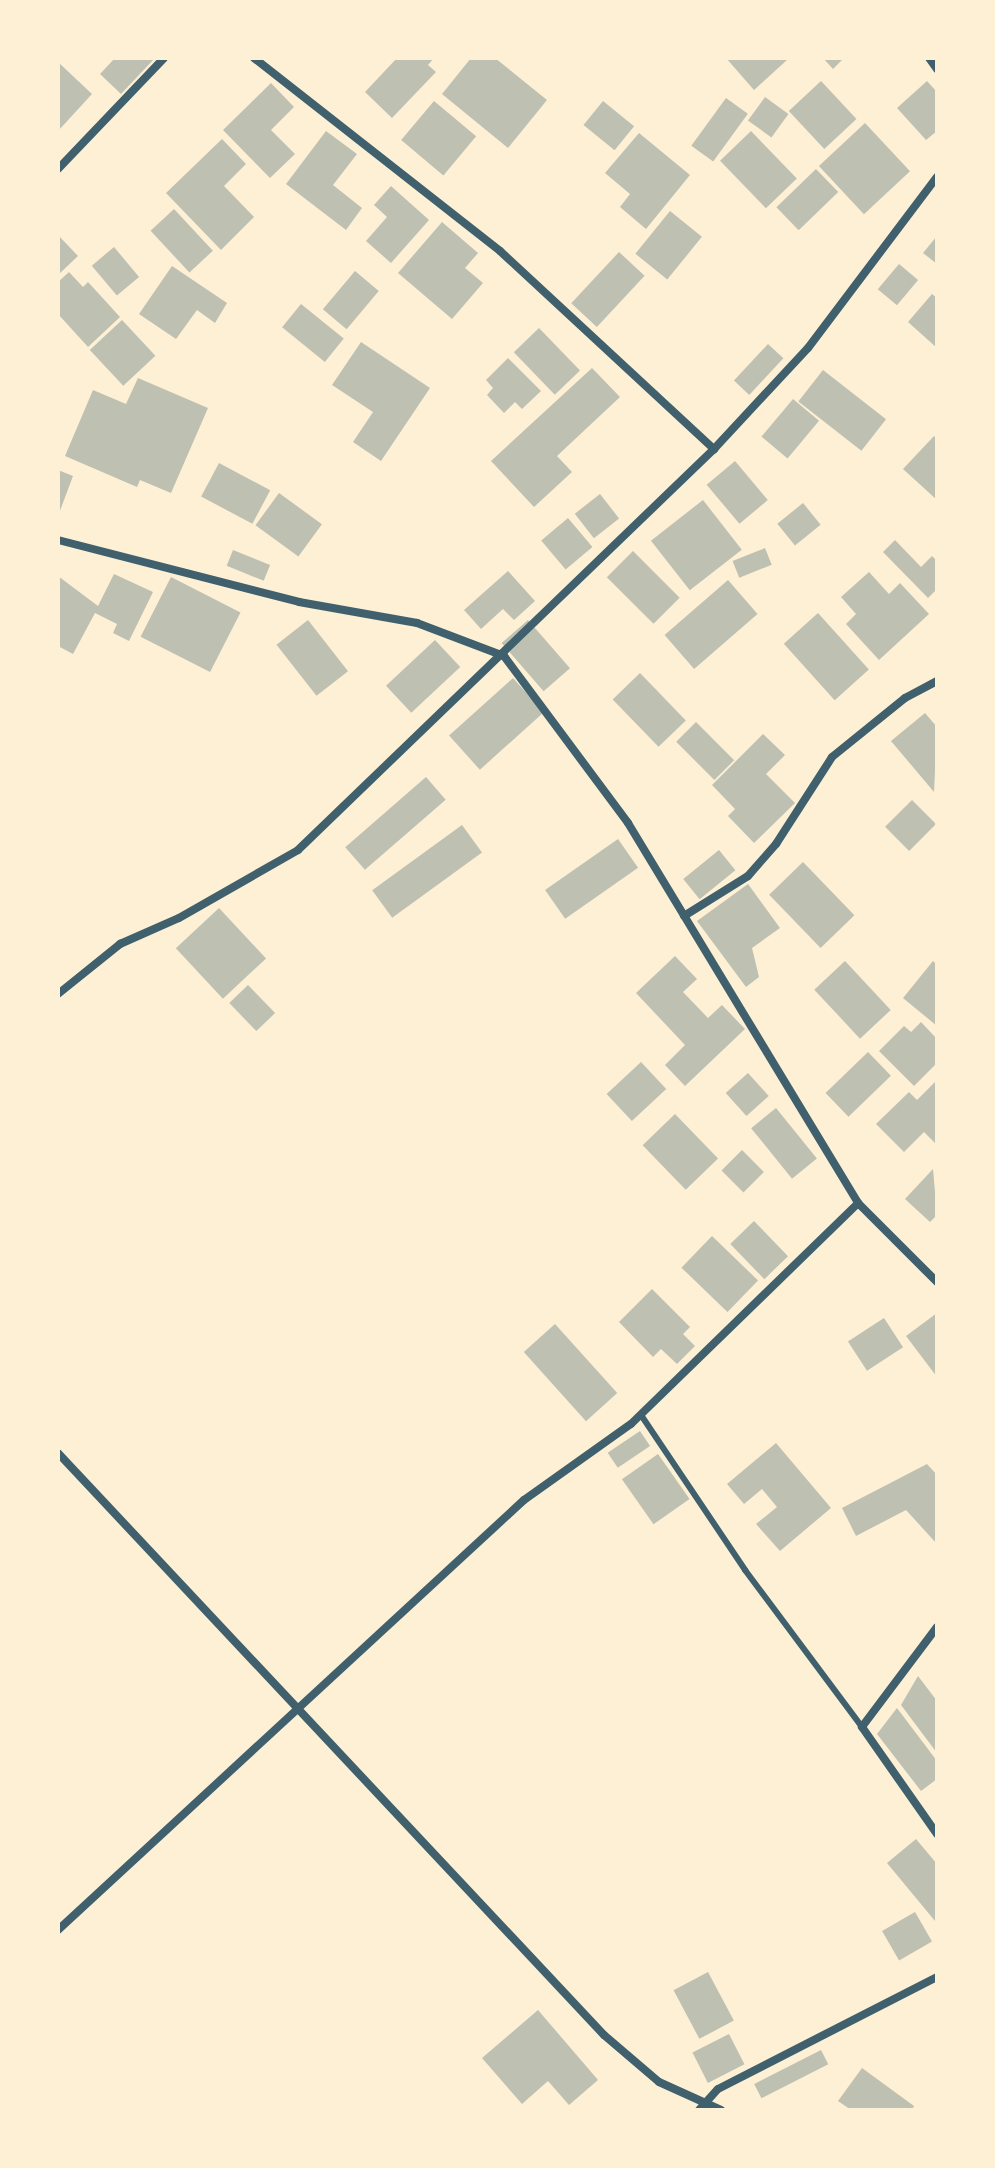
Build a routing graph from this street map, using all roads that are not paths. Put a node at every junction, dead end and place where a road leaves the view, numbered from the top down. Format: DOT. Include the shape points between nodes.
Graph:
graph roads {
  1 [pos="164,58"];
  2 [pos="254,58"];
  3 [pos="929,58"];
  4 [pos="937,69"];
  5 [pos="58,169"];
  6 [pos="937,177"];
  7 [pos="714,449"];
  8 [pos="58,540"];
  9 [pos="504,656"];
  10 [pos="937,681"];
  11 [pos="684,916"];
  12 [pos="58,994"];
  13 [pos="858,1203"];
  14 [pos="937,1282"];
  15 [pos="641,1415"];
  16 [pos="58,1453"];
  17 [pos="937,1627"];
  18 [pos="298,1706"];
  19 [pos="862,1727"];
  20 [pos="937,1834"];
  21 [pos="58,1930"];
  22 [pos="937,1977"];
  23 [pos="700,2107"];
  24 [pos="721,2110"];
  1 -- 5 [label="street"];
  2 -- 7 [label="street" via="500,251"];
  3 -- 4 [label="street"];
  6 -- 7 [label="street" via="808,348"];
  7 -- 9 [label="street" via="596,558"];
  8 -- 9 [label="street" via="299,602 417,623"];
  9 -- 11 [label="street" via="628,823"];
  9 -- 12 [label="street" via="298,850 179,918 120,944"];
  10 -- 11 [label="street" via="905,698 832,757 776,844 748,876"];
  11 -- 13 [label="street"];
  13 -- 14 [label="street"];
  13 -- 15 [label="street"];
  15 -- 18 [label="street" via="524,1500"];
  15 -- 19 [label="lane" via="745,1570"];
  16 -- 18 [label="street"];
  17 -- 19 [label="street"];
  18 -- 21 [label="street"];
  18 -- 23 [label="street" via="604,2035 659,2082"];
  19 -- 20 [label="street"];
  22 -- 23 [label="street" via="718,2089"];
  23 -- 24 [label="street"];
}
